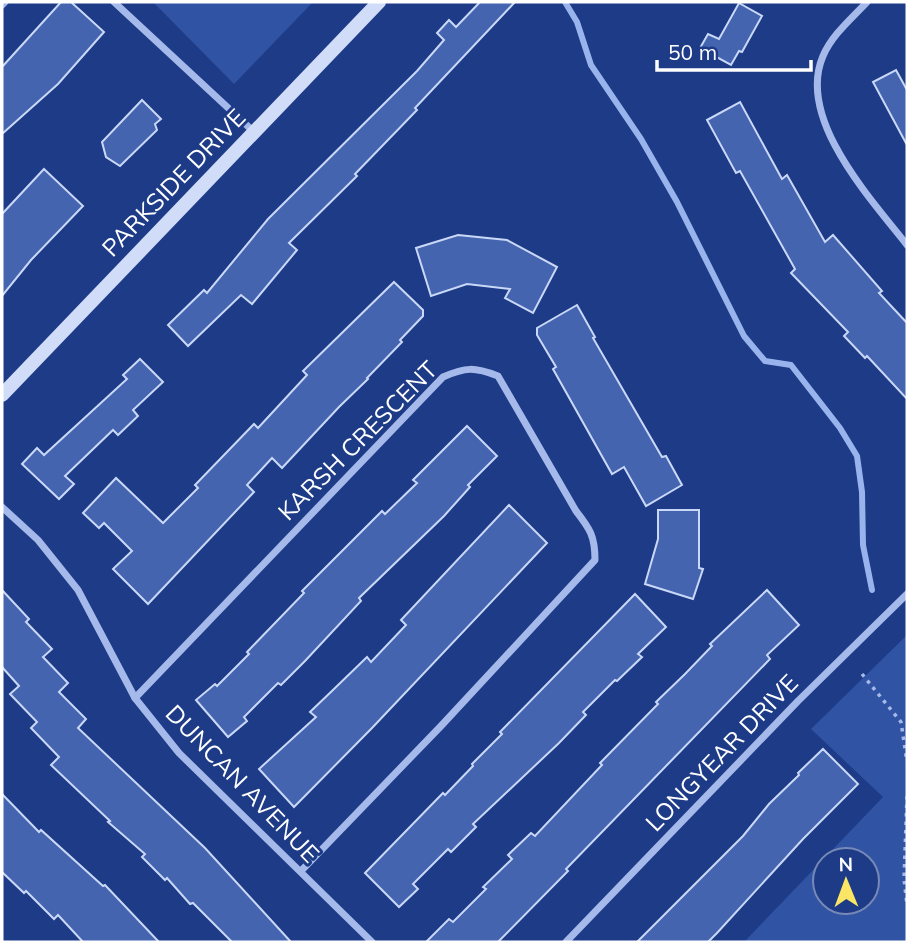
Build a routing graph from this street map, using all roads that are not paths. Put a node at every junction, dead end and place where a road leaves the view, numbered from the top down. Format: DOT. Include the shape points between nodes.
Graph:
graph roads {
  1 [pos="114,2"];
  2 [pos="379,2"];
  3 [pos="867,2"];
  4 [pos="254,132"];
  5 [pos="907,245"];
  6 [pos="2,395"];
  7 [pos="2,507"];
  8 [pos="907,594"];
  9 [pos="135,698"];
  10 [pos="301,871"];
  11 [pos="372,942"];
  12 [pos="566,942"];
  1 -- 4 [label="street"];
  2 -- 4 [label="main road, PARKSIDE DRIVE"];
  3 -- 5 [label="street" via="824,54 817,78 820,111 852,172"];
  4 -- 6 [label="main road, PARKSIDE DRIVE"];
  7 -- 9 [label="street, DUNCAN AVENUE" via="38,541 78,590"];
  8 -- 12 [label="street, LONGYEAR DRIVE"];
  9 -- 10 [label="street, DUNCAN AVENUE" via="180,753"];
  9 -- 10 [label="street, KARSH CRESCENT" via="443,377 463,368 498,376 589,528 595,559"];
  10 -- 11 [label="street, DUNCAN AVENUE"];
}
